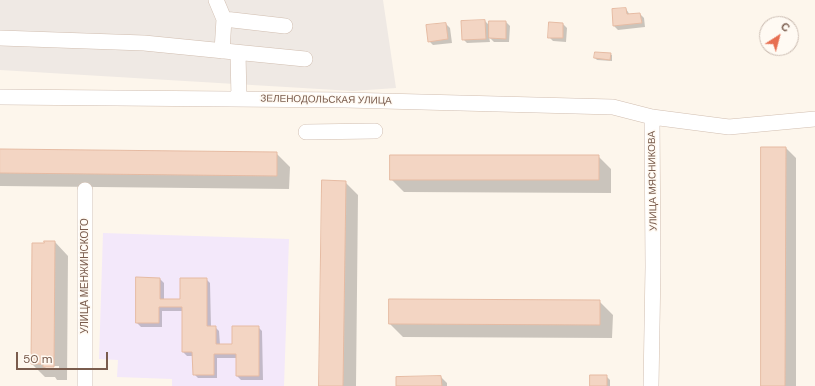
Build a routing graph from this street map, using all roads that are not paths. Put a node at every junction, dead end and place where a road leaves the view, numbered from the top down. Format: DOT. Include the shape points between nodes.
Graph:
graph roads {
  1 [pos="216,0"];
  2 [pos="224,19"];
  3 [pos="285,26"];
  4 [pos="0,38"];
  5 [pos="222,51"];
  6 [pos="238,53"];
  7 [pos="305,59"];
  8 [pos="0,97"];
  9 [pos="238,100"];
  10 [pos="652,117"];
  11 [pos="815,119"];
  12 [pos="375,130"];
  13 [pos="306,132"];
  14 [pos="86,190"];
  15 [pos="86,386"];
  16 [pos="651,386"];
  1 -- 2 [label="street"];
  2 -- 3 [label="street"];
  2 -- 5 [label="street"];
  4 -- 5 [label="street" via="144,43"];
  5 -- 6 [label="street"];
  6 -- 7 [label="street"];
  6 -- 9 [label="street"];
  8 -- 9 [label="street, ЗЕЛЕНОДОЛЬСКАЯ УЛИЦА"];
  9 -- 10 [label="street, ЗЕЛЕНОДОЛЬСКАЯ УЛИЦА" via="345,100 612,107"];
  10 -- 11 [label="street, УЛИЦА МЯСНИКОВА" via="729,127"];
  10 -- 16 [label="street, УЛИЦА МЯСНИКОВА"];
  12 -- 13 [label="street"];
  14 -- 15 [label="street, УЛИЦА МЕНЖИНСКОГО"];
}
